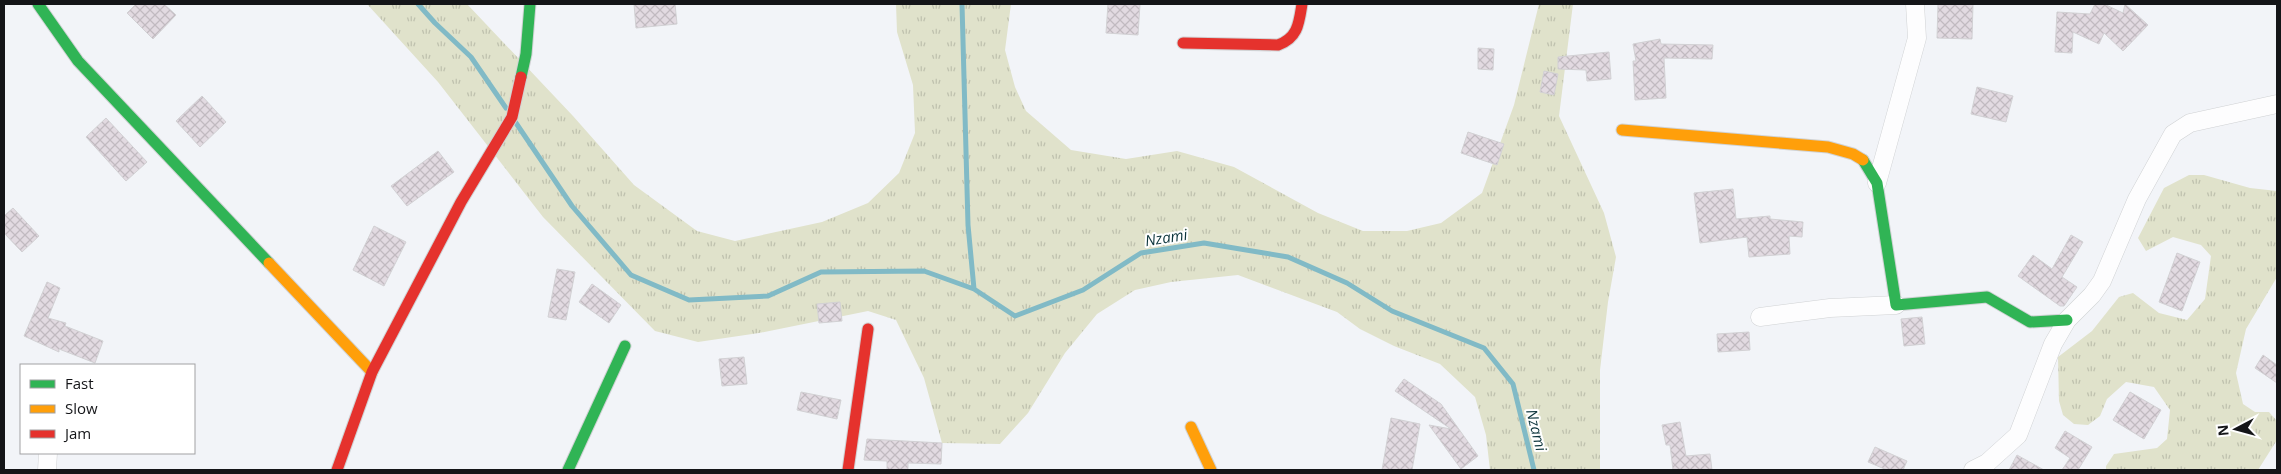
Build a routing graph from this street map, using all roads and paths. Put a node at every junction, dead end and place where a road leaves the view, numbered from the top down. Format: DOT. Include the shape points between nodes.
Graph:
graph roads {
  1 [pos="38,4"];
  2 [pos="530,4"];
  3 [pos="1302,4"];
  4 [pos="1915,4"];
  5 [pos="1183,43"];
  6 [pos="2277,104"];
  7 [pos="1622,130"];
  8 [pos="1877,183"];
  9 [pos="1896,305"];
  10 [pos="1760,317"];
  11 [pos="2067,320"];
  12 [pos="868,329"];
  13 [pos="625,346"];
  14 [pos="372,372"];
  15 [pos="1191,427"];
  16 [pos="48,454"];
  17 [pos="47,470"];
  18 [pos="336,470"];
  19 [pos="568,470"];
  20 [pos="848,470"];
  21 [pos="1211,470"];
  22 [pos="1973,470"];
  1 -- 14 [label="street" via="78,61"];
  2 -- 14 [label="street" via="526,54 512,117 461,202"];
  3 -- 5 [label="street" via="1296,34 1288,42 1278,45"];
  4 -- 8 [label="street" via="1917,38"];
  6 -- 11 [label="street" via="2190,123 2173,134 2136,199 2102,281"];
  7 -- 8 [label="street" via="1851,151 1862,158"];
  8 -- 9 [label="street"];
  9 -- 10 [label="street" via="1830,308"];
  9 -- 11 [label="street" via="1988,297 2030,322"];
  11 -- 22 [label="street" via="2053,344 2018,436 1987,464"];
  12 -- 20 [label="street"];
  13 -- 19 [label="street"];
  14 -- 18 [label="street"];
  15 -- 21 [label="street"];
  16 -- 17 [label="street"];
}
